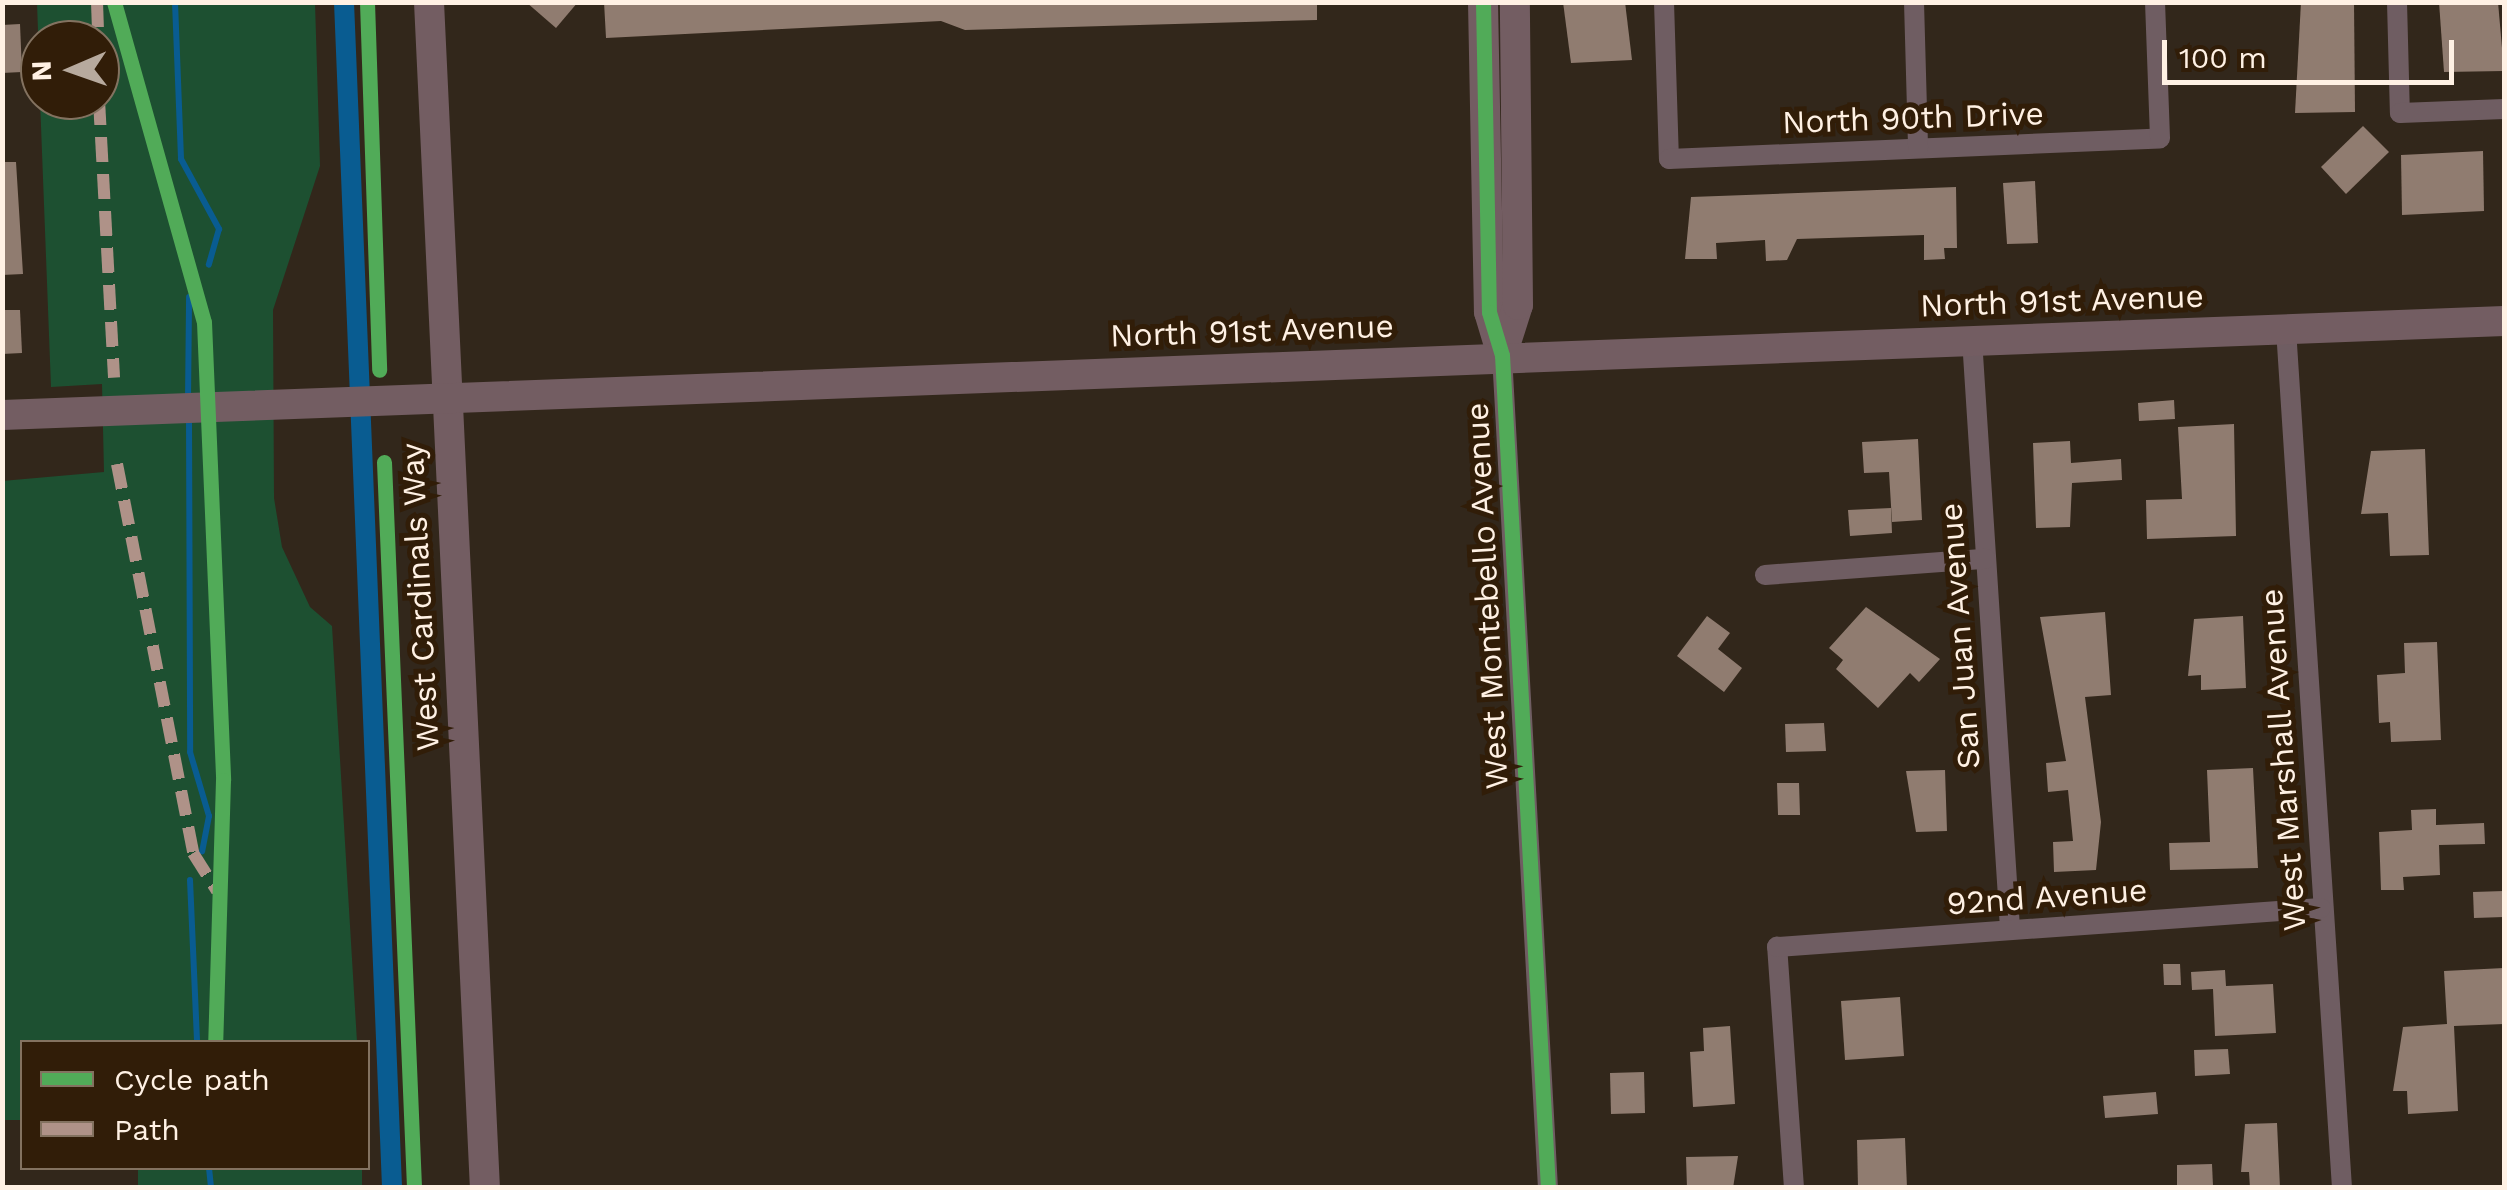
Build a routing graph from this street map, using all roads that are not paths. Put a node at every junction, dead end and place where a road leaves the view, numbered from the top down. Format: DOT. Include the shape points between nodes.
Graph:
graph roads {
  1 [pos="367,2"];
  2 [pos="429,2"];
  3 [pos="1483,2"];
  4 [pos="1514,2"];
  5 [pos="1664,2"];
  6 [pos="1914,2"];
  7 [pos="2156,2"];
  8 [pos="2397,2"];
  9 [pos="2504,109"];
  10 [pos="1918,148"];
  11 [pos="2504,321"];
  12 [pos="2286,329"];
  13 [pos="1972,340"];
  14 [pos="1502,355"];
  15 [pos="379,370"];
  16 [pos="446,400"];
  17 [pos="2,415"];
  18 [pos="384,462"];
  19 [pos="1985,559"];
  20 [pos="1764,574"];
  21 [pos="2322,908"];
  22 [pos="2010,928"];
  23 [pos="414,1188"];
  24 [pos="484,1188"];
  25 [pos="1548,1188"];
  26 [pos="1794,1188"];
  27 [pos="2342,1188"];
  1 -- 15 [label="lane"];
  2 -- 16 [label="main road, West Cardinals Way"];
  3 -- 14 [label="main road, West Montebello Avenue" via="1489,312"];
  4 -- 14 [label="main road, West Montebello Avenue" via="1518,305"];
  5 -- 10 [label="street, North 90th Drive" via="1669,159"];
  6 -- 10 [label="street"];
  7 -- 10 [label="street, North 90th Drive" via="2160,138"];
  8 -- 9 [label="street" via="2400,113"];
  11 -- 12 [label="main road, North 91st Avenue"];
  12 -- 13 [label="main road, North 91st Avenue"];
  12 -- 21 [label="street, West Marshall Avenue"];
  13 -- 14 [label="main road, North 91st Avenue"];
  13 -- 19 [label="street, San Juan Avenue"];
  14 -- 16 [label="main road, North 91st Avenue"];
  14 -- 25 [label="street, West Montebello Avenue"];
  16 -- 17 [label="main road, North 91st Avenue"];
  16 -- 24 [label="main road, West Cardinals Way"];
  18 -- 23 [label="lane"];
  19 -- 20 [label="street"];
  19 -- 22 [label="street, San Juan Avenue"];
  21 -- 22 [label="street, 92nd Avenue"];
  21 -- 27 [label="street, West Marshall Avenue"];
  22 -- 26 [label="street, 92nd Avenue" via="1776,947"];
}
